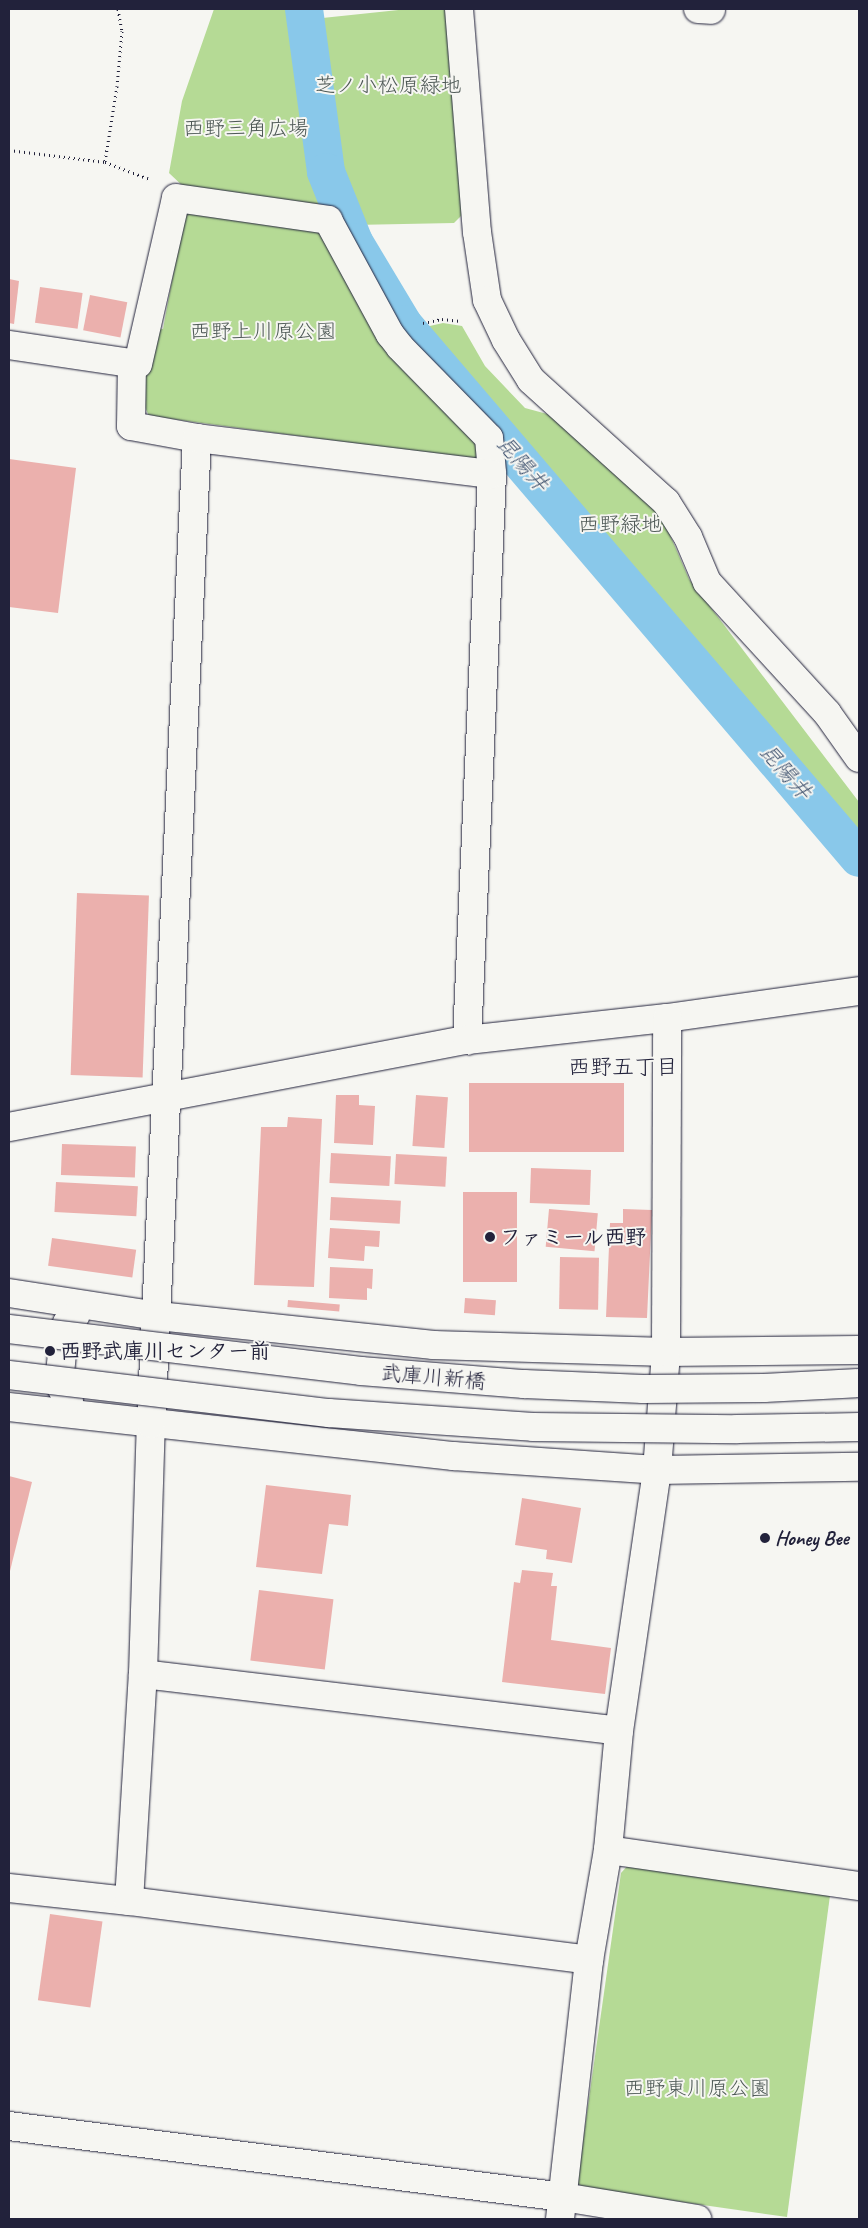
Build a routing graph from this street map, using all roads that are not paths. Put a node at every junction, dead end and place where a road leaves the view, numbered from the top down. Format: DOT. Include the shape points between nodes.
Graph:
graph roads {
  1 [pos="459,9"];
  2 [pos="9,345"];
  3 [pos="132,363"];
  4 [pos="197,438"];
  5 [pos="492,474"];
  6 [pos="859,758"];
  7 [pos="859,991"];
  8 [pos="667,1018"];
  9 [pos="467,1040"];
  10 [pos="168,1096"];
  11 [pos="9,1127"];
  12 [pos="9,1293"];
  13 [pos="94,1307"];
  14 [pos="158,1316"];
  15 [pos="9,1329"];
  16 [pos="859,1350"];
  17 [pos="666,1352"];
  18 [pos="9,1375"];
  19 [pos="859,1383"];
  20 [pos="9,1407"];
  21 [pos="100,1418"];
  22 [pos="151,1424"];
  23 [pos="859,1427"];
  24 [pos="859,1467"];
  25 [pos="656,1470"];
  26 [pos="143,1674"];
  27 [pos="618,1731"];
  28 [pos="608,1850"];
  29 [pos="859,1886"];
  30 [pos="9,1888"];
  31 [pos="129,1901"];
  32 [pos="589,1960"];
  33 [pos="9,2126"];
  34 [pos="561,2208"];
  35 [pos="697,2219"];
  1 -- 6 [label="street" via="476,232 487,300 506,340 532,380 666,502 688,537 708,582 827,713"];
  2 -- 3 [label="street"];
  3 -- 4 [label="street" via="132,426"];
  3 -- 5 [label="street" via="138,364 176,198 328,220 390,334 489,438"];
  4 -- 5 [label="street"];
  4 -- 10 [label="street"];
  5 -- 9 [label="street"];
  7 -- 8 [label="street"];
  8 -- 9 [label="street"];
  8 -- 17 [label="street"];
  9 -- 10 [label="street"];
  10 -- 11 [label="street"];
  10 -- 14 [label="street"];
  12 -- 13 [label="street"];
  13 -- 14 [label="street"];
  13 -- 21 [label="street" via="80,1312 66,1323 59,1384 76,1408"];
  14 -- 17 [label="street" via="433,1345"];
  14 -- 22 [label="street"];
  15 -- 19 [label="street, 武庫川新橋, bridge" via="331,1368 524,1384 643,1390"];
  16 -- 17 [label="street"];
  17 -- 25 [label="street"];
  18 -- 23 [label="street, 武庫川新橋, bridge" via="329,1413 533,1427"];
  20 -- 21 [label="street"];
  21 -- 22 [label="street"];
  22 -- 25 [label="street" via="453,1456"];
  22 -- 26 [label="street"];
  24 -- 25 [label="street"];
  25 -- 27 [label="street"];
  26 -- 27 [label="street"];
  26 -- 31 [label="street"];
  27 -- 28 [label="street"];
  28 -- 29 [label="street"];
  28 -- 32 [label="street"];
  30 -- 31 [label="street"];
  31 -- 32 [label="street"];
  32 -- 34 [label="street"];
  33 -- 34 [label="street"];
  34 -- 35 [label="street"];
}
